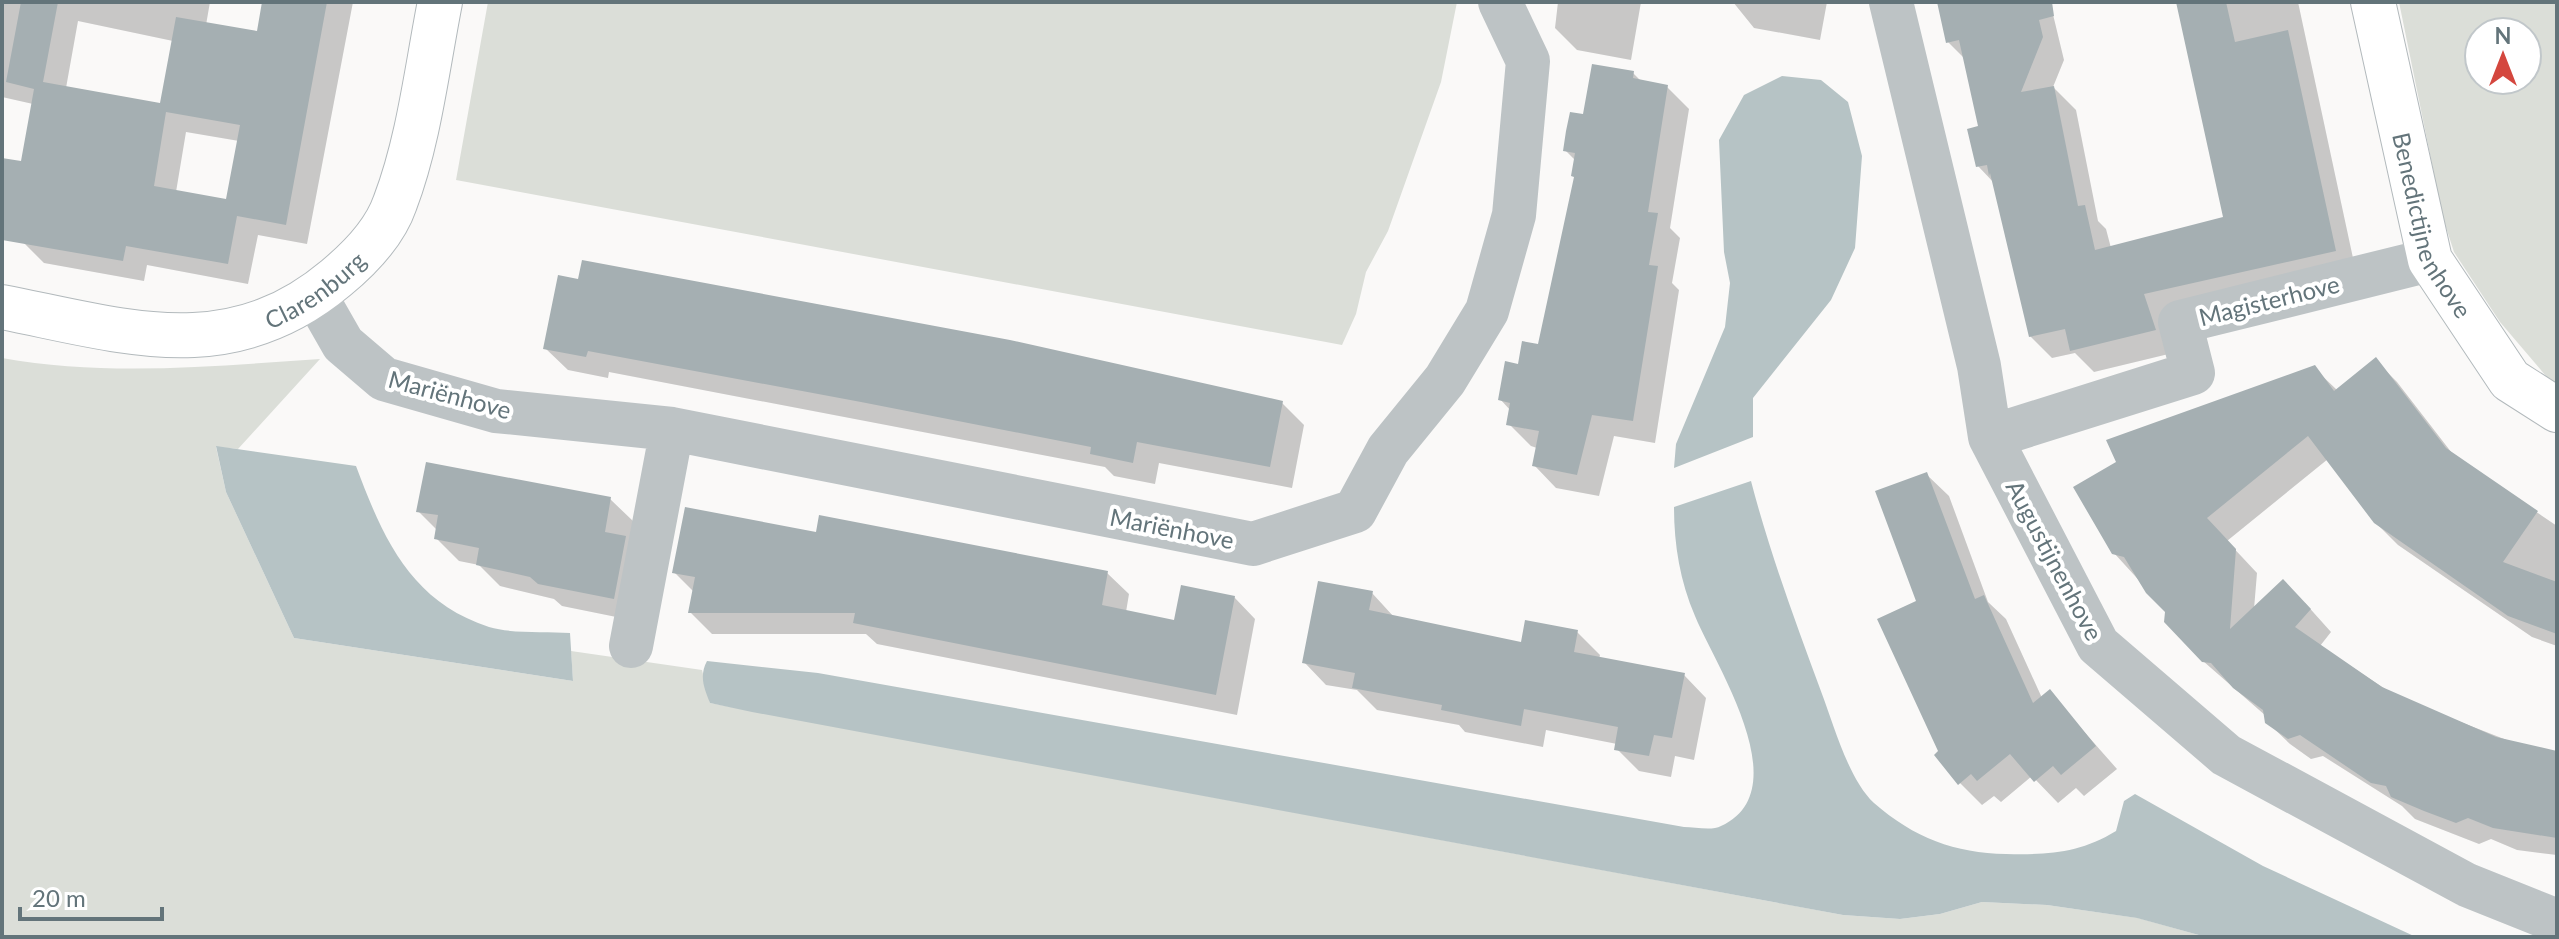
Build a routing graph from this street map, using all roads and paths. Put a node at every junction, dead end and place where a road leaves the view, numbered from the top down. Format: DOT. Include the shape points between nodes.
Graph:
graph roads {
  1 [pos="440,2"];
  2 [pos="1500,2"];
  3 [pos="1891,2"];
  4 [pos="2373,2"];
  5 [pos="2430,260"];
  6 [pos="315,295"];
  7 [pos="2,307"];
  8 [pos="2557,410"];
  9 [pos="672,429"];
  10 [pos="1990,437"];
  11 [pos="631,646"];
  12 [pos="2557,921"];
  1 -- 6 [label="street, Clarenburg" via="395,206 359,258"];
  2 -- 9 [label="street, Mariënhove" via="1528,61 1514,215 1487,311 1445,380 1388,450 1355,511 1253,544"];
  3 -- 10 [label="street, Augustijnenhove" via="1975,352"];
  4 -- 5 [label="street, Benedictijnenhove"];
  5 -- 8 [label="street, Benedictijnenhove" via="2510,380"];
  5 -- 10 [label="street, Magisterhove" via="2180,322 2193,373"];
  6 -- 7 [label="street, Clarenburg" via="270,320 213,337 142,335"];
  6 -- 9 [label="street, Mariënhove" via="343,344 384,379 496,411"];
  9 -- 11 [label="street"];
  10 -- 12 [label="street, Augustijnenhove" via="2098,645 2226,755 2467,885"];
}
